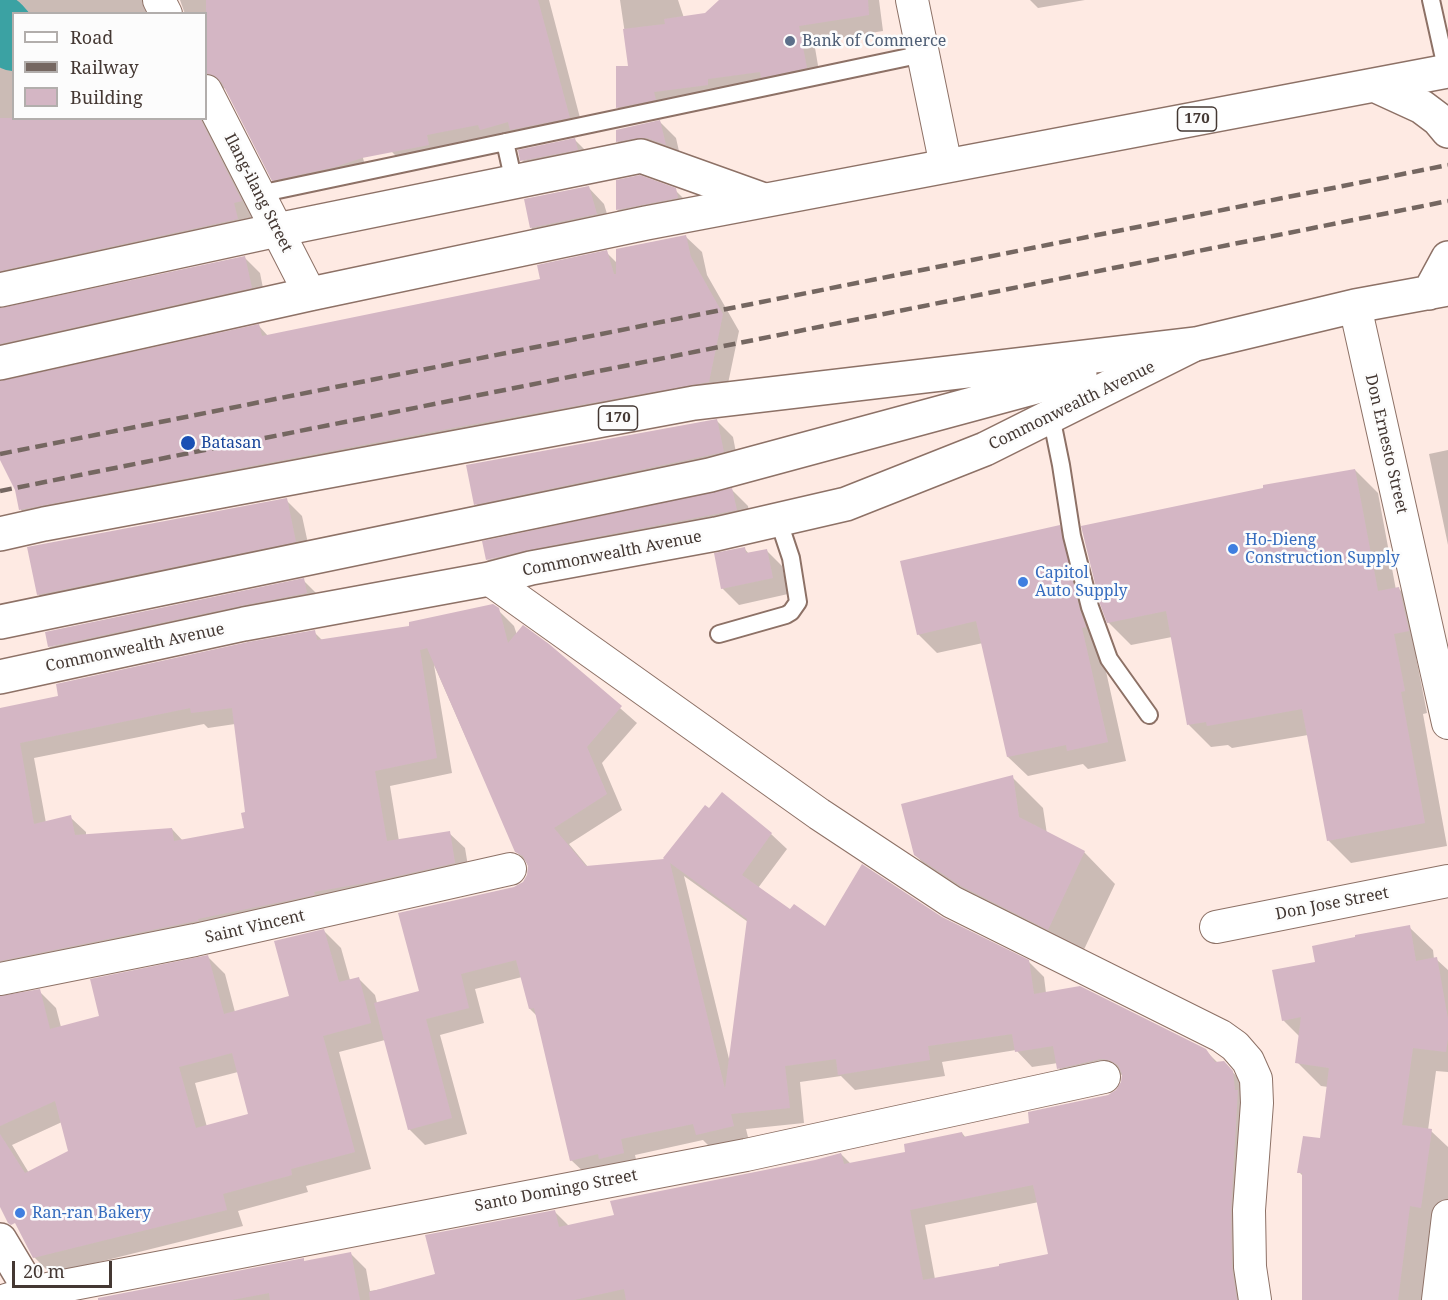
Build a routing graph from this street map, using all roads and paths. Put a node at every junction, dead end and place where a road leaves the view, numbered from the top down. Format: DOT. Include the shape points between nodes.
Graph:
graph roads {
  1 [pos="912,0"];
  2 [pos="1431,0"];
  3 [pos="923,54"];
  4 [pos="1447,72"];
  5 [pos="1374,85"];
  6 [pos="207,93"];
  7 [pos="1448,131"];
  8 [pos="505,142"];
  9 [pos="946,166"];
  10 [pos="514,182"];
  11 [pos="259,194"];
  12 [pos="764,200"];
  13 [pos="277,230"];
  14 [pos="1448,258"];
  15 [pos="0,290"];
  16 [pos="1438,291"];
  17 [pos="310,294"];
  18 [pos="1355,306"];
  19 [pos="1196,344"];
  20 [pos="0,363"];
  21 [pos="1051,416"];
  22 [pos="778,519"];
  23 [pos="0,534"];
  24 [pos="489,579"];
  25 [pos="0,622"];
  26 [pos="719,634"];
  27 [pos="0,677"];
  28 [pos="1149,715"];
  29 [pos="1448,723"];
  30 [pos="510,869"];
  31 [pos="1448,880"];
  32 [pos="1215,927"];
  33 [pos="0,979"];
  34 [pos="1104,1077"];
  35 [pos="1448,1216"];
  36 [pos="0,1240"];
  37 [pos="25,1298"];
  38 [pos="1255,1300"];
  39 [pos="1438,1300"];
  1 -- 3 [label="street"];
  2 -- 4 [label="lane"];
  3 -- 8 [label="lane"];
  3 -- 9 [label="street"];
  4 -- 5 [label="main road, 170"];
  5 -- 7 [label="main road" via="1422,107"];
  5 -- 9 [label="main road, 170"];
  6 -- 11 [label="street, Ilang-ilang Street"];
  8 -- 10 [label="lane"];
  8 -- 11 [label="lane"];
  9 -- 12 [label="main road, 170"];
  10 -- 12 [label="main road" via="641,156"];
  10 -- 13 [label="main road"];
  11 -- 13 [label="street, Ilang-ilang Street"];
  12 -- 17 [label="main road, 170"];
  13 -- 15 [label="main road"];
  13 -- 17 [label="street, Ilang-ilang Street"];
  14 -- 16 [label="main road"];
  16 -- 18 [label="main road, Commonwealth Avenue / 170"];
  17 -- 20 [label="main road, 170"];
  18 -- 19 [label="main road, Commonwealth Avenue / 170"];
  18 -- 29 [label="street, Don Ernesto Street"];
  19 -- 21 [label="main road, Commonwealth Avenue / 170"];
  19 -- 23 [label="main road, Commonwealth Avenue / 170" via="694,403"];
  19 -- 25 [label="main road" via="710,475"];
  21 -- 22 [label="main road, Commonwealth Avenue / 170" via="985,449 846,504"];
  21 -- 28 [label="lane" via="1072,536 1090,607 1109,659"];
  22 -- 24 [label="main road, Commonwealth Avenue / 170" via="531,567"];
  22 -- 26 [label="lane" via="791,558 798,602 786,615"];
  24 -- 27 [label="main road, Commonwealth Avenue / 170" via="244,624"];
  24 -- 38 [label="street" via="819,814 952,902 1235,1046 1256,1079 1249,1210"];
  30 -- 33 [label="street, Saint Vincent"];
  31 -- 32 [label="street, Don Jose Street"];
  34 -- 37 [label="street, Santo Domingo Street" via="746,1155"];
  35 -- 39 [label="street"];
  36 -- 37 [label="main road"];
}
